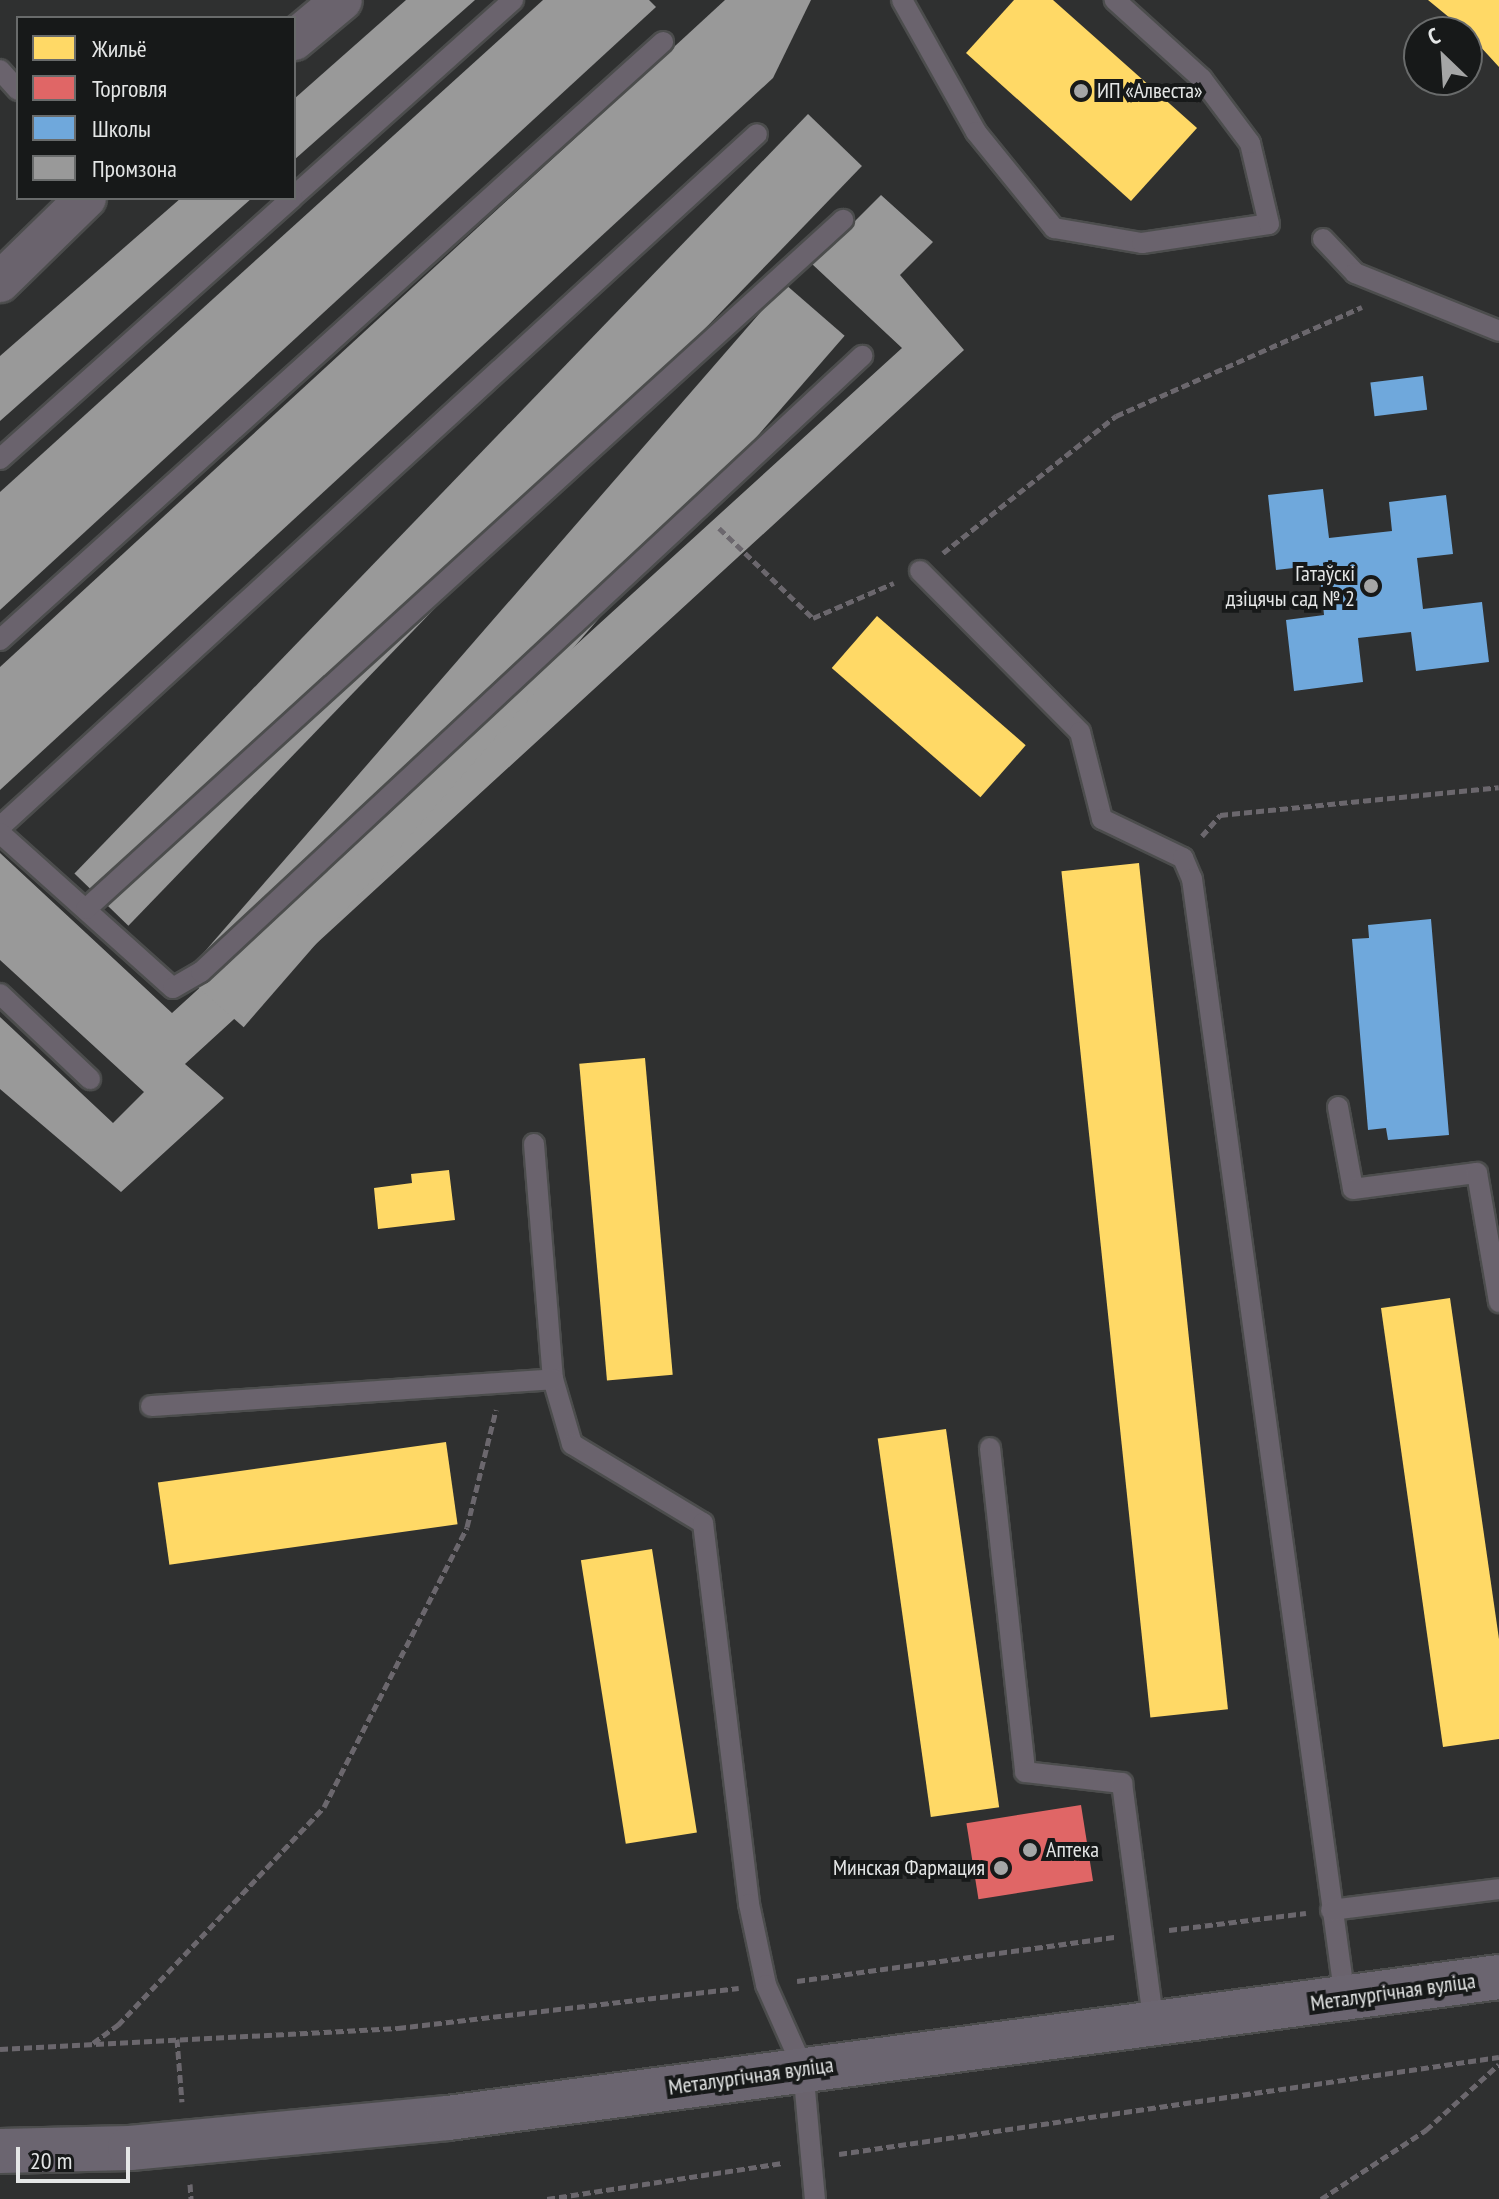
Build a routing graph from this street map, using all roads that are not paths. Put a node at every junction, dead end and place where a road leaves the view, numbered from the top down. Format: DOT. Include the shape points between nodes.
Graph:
graph roads {
  1 [pos="342,0"];
  2 [pos="513,0"];
  3 [pos="902,0"];
  4 [pos="1115,0"];
  5 [pos="296,38"];
  6 [pos="663,42"];
  7 [pos="0,70"];
  8 [pos="16,88"];
  9 [pos="757,134"];
  10 [pos="296,194"];
  11 [pos="84,200"];
  12 [pos="290,200"];
  13 [pos="843,220"];
  14 [pos="1323,239"];
  15 [pos="0,282"];
  16 [pos="1499,331"];
  17 [pos="862,356"];
  18 [pos="0,459"];
  19 [pos="920,571"];
  20 [pos="0,640"];
  21 [pos="0,830"];
  22 [pos="86,909"];
  23 [pos="0,994"];
  24 [pos="90,1079"];
  25 [pos="1338,1107"];
  26 [pos="534,1144"];
  27 [pos="1499,1302"];
  28 [pos="553,1379"];
  29 [pos="151,1406"];
  30 [pos="990,1448"];
  31 [pos="1499,1889"];
  32 [pos="1331,1910"];
  33 [pos="1499,1977"];
  34 [pos="1345,1999"];
  35 [pos="1154,2026"];
  36 [pos="803,2068"];
  37 [pos="0,2151"];
  38 [pos="815,2199"];
  1 -- 5 [label="street"];
  2 -- 10 [label="lane"];
  3 -- 4 [label="lane" via="976,132 1054,228 1142,243 1269,224 1250,143 1202,79"];
  6 -- 20 [label="lane"];
  7 -- 8 [label="lane"];
  9 -- 21 [label="lane"];
  11 -- 15 [label="street"];
  12 -- 18 [label="lane"];
  13 -- 22 [label="lane"];
  14 -- 16 [label="lane" via="1355,273"];
  17 -- 22 [label="lane" via="201,972 173,988"];
  19 -- 32 [label="lane" via="1080,732 1102,819 1183,858 1192,879"];
  21 -- 22 [label="lane"];
  23 -- 24 [label="lane"];
  25 -- 27 [label="lane" via="1353,1189 1477,1173"];
  26 -- 28 [label="lane"];
  28 -- 29 [label="lane"];
  28 -- 36 [label="lane" via="572,1444 703,1523 749,1904 766,1985"];
  30 -- 35 [label="lane" via="1025,1772 1122,1783"];
  31 -- 32 [label="lane"];
  32 -- 34 [label="lane"];
  33 -- 34 [label="street, Металургічная вуліца"];
  34 -- 35 [label="street, Металургічная вуліца"];
  35 -- 36 [label="street, Металургічная вуліца"];
  36 -- 37 [label="street, Металургічная вуліца" via="448,2118 130,2148"];
  36 -- 38 [label="lane"];
}
